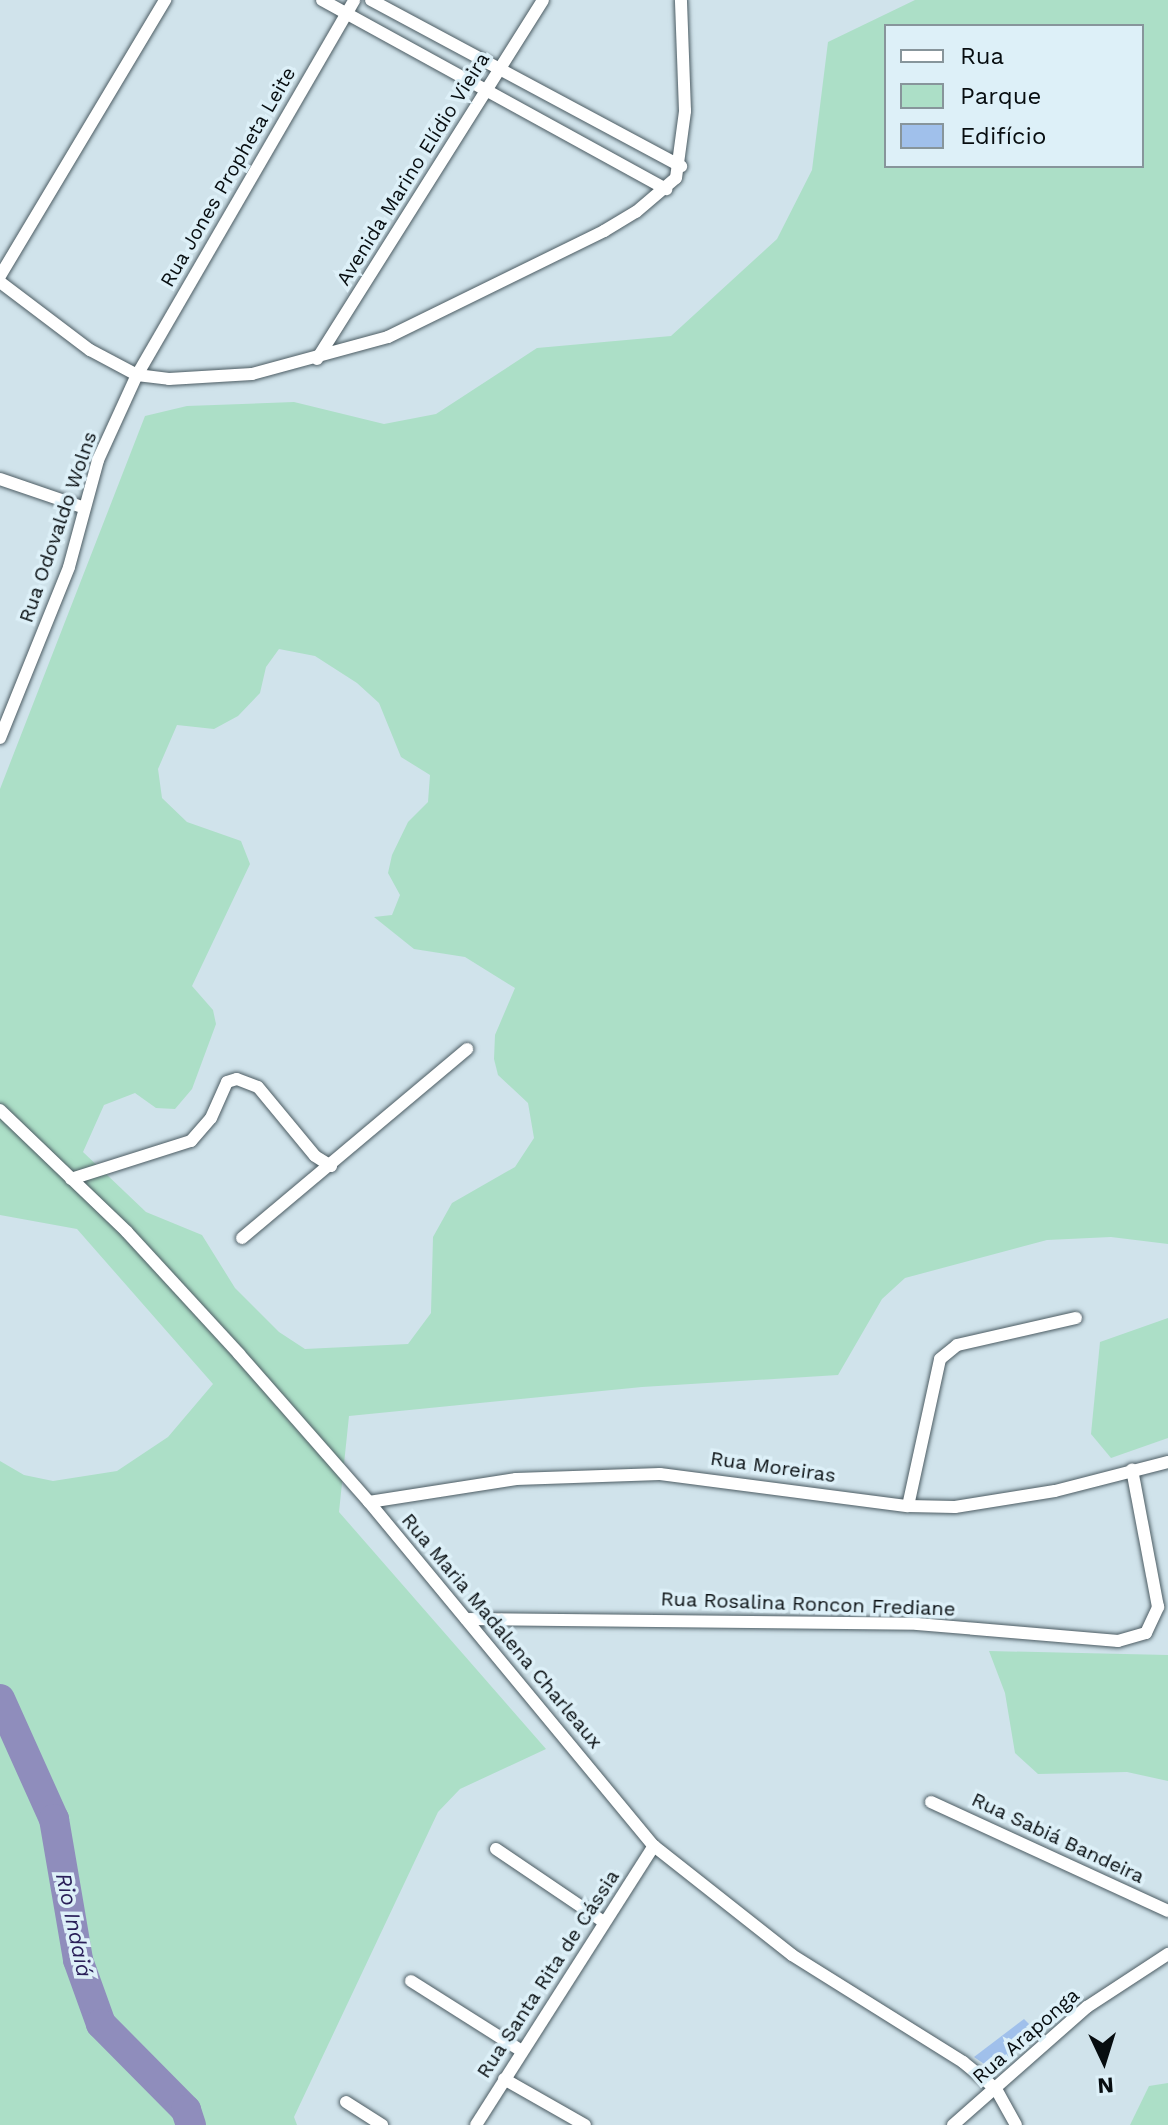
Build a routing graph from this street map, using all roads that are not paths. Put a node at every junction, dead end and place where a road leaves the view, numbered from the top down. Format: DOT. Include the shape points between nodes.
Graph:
graph roads {
  1 [pos="165,0"];
  2 [pos="322,0"];
  3 [pos="354,0"];
  4 [pos="371,0"];
  5 [pos="543,0"];
  6 [pos="681,0"];
  7 [pos="346,14"];
  8 [pos="499,71"];
  9 [pos="486,93"];
  10 [pos="681,166"];
  11 [pos="666,189"];
  12 [pos="0,279"];
  13 [pos="317,359"];
  14 [pos="137,375"];
  15 [pos="0,479"];
  16 [pos="82,507"];
  17 [pos="0,738"];
  18 [pos="467,1049"];
  19 [pos="0,1110"];
  20 [pos="331,1166"];
  21 [pos="71,1179"];
  22 [pos="242,1238"];
  23 [pos="1076,1318"];
  24 [pos="1168,1462"];
  25 [pos="1132,1469"];
  26 [pos="369,1502"];
  27 [pos="908,1506"];
  28 [pos="466,1619"];
  29 [pos="931,1802"];
  30 [pos="654,1846"];
  31 [pos="496,1849"];
  32 [pos="1168,1911"];
  33 [pos="604,1922"];
  34 [pos="1168,1954"];
  35 [pos="411,1981"];
  36 [pos="520,2050"];
  37 [pos="504,2079"];
  38 [pos="996,2089"];
  39 [pos="346,2102"];
  40 [pos="382,2125"];
  41 [pos="476,2125"];
  42 [pos="585,2125"];
  43 [pos="953,2125"];
  44 [pos="1016,2125"];
  1 -- 12 [label="street"];
  2 -- 7 [label="street"];
  3 -- 7 [label="street, Rua Jones Propheta Leite"];
  4 -- 8 [label="street"];
  5 -- 8 [label="street, Avenida Marino Elídio Vieira"];
  6 -- 10 [label="street"];
  7 -- 9 [label="street"];
  7 -- 14 [label="street, Rua Jones Propheta Leite"];
  8 -- 9 [label="street, Avenida Marino Elídio Vieira"];
  8 -- 10 [label="street"];
  9 -- 11 [label="street"];
  9 -- 13 [label="street, Avenida Marino Elídio Vieira"];
  10 -- 11 [label="street"];
  11 -- 13 [label="street" via="604,231 497,285 388,337"];
  12 -- 14 [label="street" via="90,350"];
  13 -- 14 [label="street" via="212,378"];
  14 -- 16 [label="street, Rua Odovaldo Wolns"];
  15 -- 16 [label="street"];
  16 -- 17 [label="street, Rua Odovaldo Wolns" via="61,591"];
  18 -- 20 [label="street"];
  19 -- 21 [label="street, Rua Maria Madalena Charleaux"];
  20 -- 21 [label="street" via="308,1148 258,1087 237,1079 227,1082 211,1118 191,1141"];
  20 -- 22 [label="street"];
  21 -- 26 [label="street, Rua Maria Madalena Charleaux" via="137,1243"];
  23 -- 27 [label="street" via="957,1345 940,1359 921,1426"];
  24 -- 25 [label="street, Rua Moreiras"];
  25 -- 27 [label="street, Rua Moreiras" via="1002,1502"];
  25 -- 28 [label="street, Rua Rosalina Roncon Frediane" via="1158,1607 1146,1633 1118,1641 917,1624"];
  26 -- 27 [label="street, Rua Moreiras" via="516,1479 660,1474"];
  26 -- 28 [label="street, Rua Maria Madalena Charleaux"];
  28 -- 30 [label="street, Rua Maria Madalena Charleaux"];
  29 -- 32 [label="street, Rua Sabiá Bandeira"];
  30 -- 33 [label="street, Rua Santa Rita de Cássia"];
  30 -- 38 [label="street, Rua Maria Madalena Charleaux" via="792,1955 933,2042"];
  31 -- 33 [label="street"];
  33 -- 36 [label="street, Rua Santa Rita de Cássia"];
  34 -- 38 [label="street, Rua Araponga" via="1087,2007"];
  35 -- 36 [label="street"];
  36 -- 37 [label="street, Rua Santa Rita de Cássia"];
  37 -- 41 [label="street, Rua Santa Rita de Cássia"];
  37 -- 42 [label="street"];
  38 -- 43 [label="street, Rua Araponga"];
  38 -- 44 [label="street, Rua Maria Madalena Charleaux"];
  39 -- 40 [label="street"];
}
